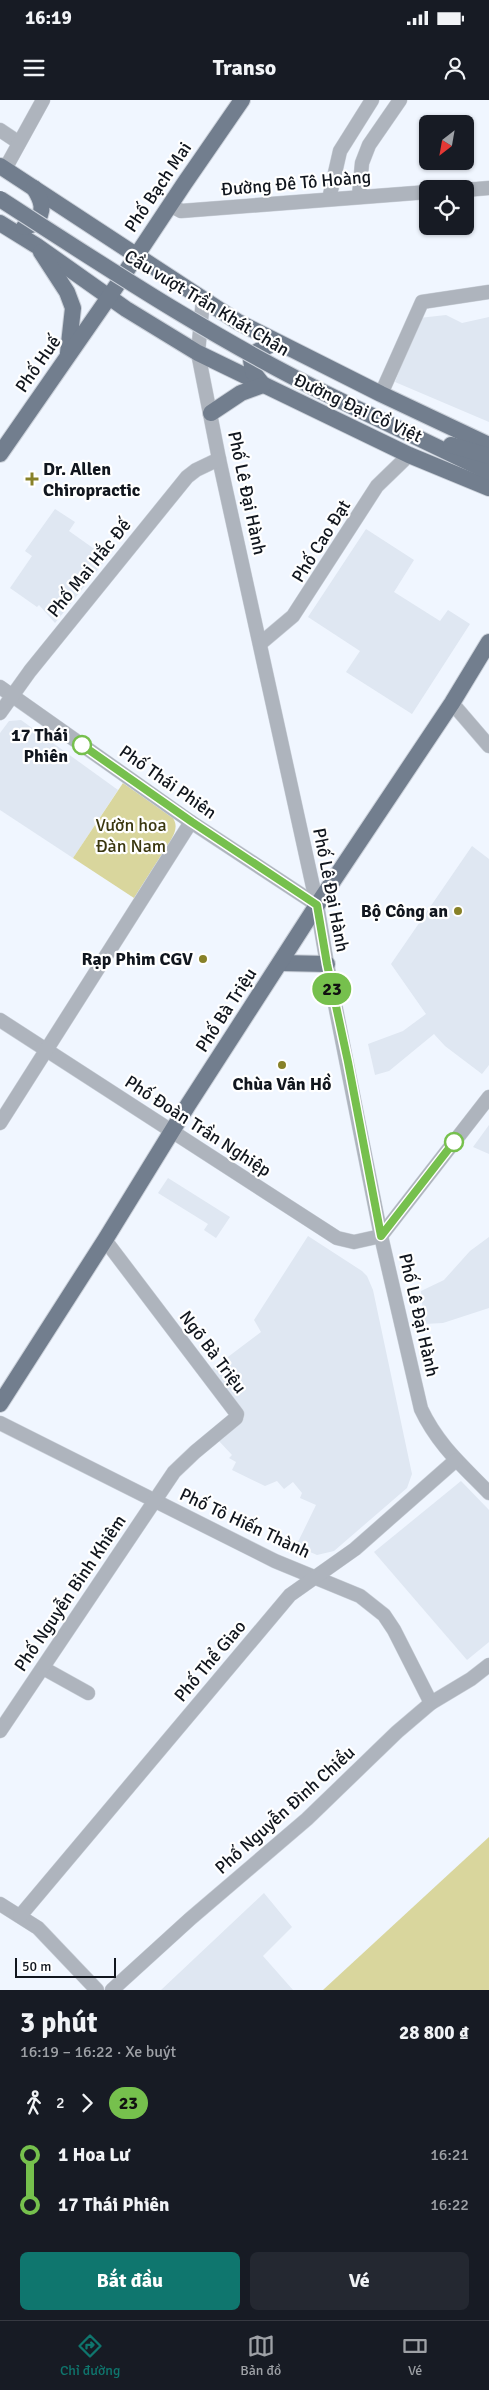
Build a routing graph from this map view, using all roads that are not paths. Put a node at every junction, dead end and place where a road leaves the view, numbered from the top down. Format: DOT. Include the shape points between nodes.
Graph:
graph roads {
  1 [pos="43,100"];
  2 [pos="242,100"];
  3 [pos="372,100"];
  4 [pos="400,100"];
  5 [pos="0,130"];
  6 [pos="18,142"];
  7 [pos="2,167"];
  8 [pos="34,188"];
  9 [pos="489,188"];
  10 [pos="474,189"];
  11 [pos="419,193"];
  12 [pos="359,196"];
  13 [pos="0,199"];
  14 [pos="329,199"];
  15 [pos="170,205"];
  16 [pos="0,222"];
  17 [pos="37,246"];
  18 [pos="136,256"];
  19 [pos="489,292"];
  20 [pos="109,297"];
  21 [pos="203,299"];
  22 [pos="276,342"];
  23 [pos="198,353"];
  24 [pos="67,357"];
  25 [pos="263,384"];
  26 [pos="381,394"];
  27 [pos="211,413"];
  28 [pos="402,429"];
  29 [pos="489,445"];
  30 [pos="0,454"];
  31 [pos="408,455"];
  32 [pos="489,456"];
  33 [pos="219,459"];
  34 [pos="489,472"];
  35 [pos="489,488"];
  36 [pos="489,642"];
  37 [pos="261,643"];
  38 [pos="0,687"];
  39 [pos="12,695"];
  40 [pos="452,703"];
  41 [pos="0,713"];
  42 [pos="489,746"];
  43 [pos="192,822"];
  44 [pos="317,905"];
  45 [pos="281,963"];
  46 [pos="327,964"];
  47 [pos="0,1020"];
  48 [pos="46,1050"];
  49 [pos="489,1097"];
  50 [pos="0,1123"];
  51 [pos="171,1132"];
  52 [pos="381,1236"];
  53 [pos="105,1240"];
  54 [pos="0,1404"];
  55 [pos="0,1423"];
  56 [pos="456,1460"];
  57 [pos="489,1493"];
  58 [pos="155,1501"];
  59 [pos="316,1576"];
  60 [pos="489,1665"];
  61 [pos="43,1668"];
  62 [pos="88,1693"];
  63 [pos="431,1703"];
  64 [pos="0,1731"];
  65 [pos="0,1904"];
  66 [pos="20,1916"];
  67 [pos="97,1990"];
  68 [pos="112,1990"];
  1 -- 6 [label="street"];
  2 -- 15 [label="main road, Phố Bạch Mai"];
  3 -- 14 [label="street" via="340,151"];
  4 -- 12 [label="street" via="369,145 362,162"];
  5 -- 6 [label="street"];
  6 -- 7 [label="street"];
  7 -- 8 [label="main road, Đường Đại Cồ Việt"];
  8 -- 16 [label="main road" via="43,206 39,220 28,227"];
  8 -- 18 [label="main road, Đường Đại Cồ Việt"];
  9 -- 10 [label="street"];
  11 -- 12 [label="street, Đường Đê Tô Hoàng"];
  12 -- 14 [label="street, Đường Đê Tô Hoàng"];
  13 -- 28 [label="main road, Cầu vượt Trần Khát Chân, bridge" via="228,342"];
  14 -- 15 [label="street, Đường Đê Tô Hoàng" via="181,211"];
  15 -- 18 [label="main road, Phố Bạch Mai"];
  16 -- 17 [label="main road, Đường Đại Cồ Việt"];
  17 -- 20 [label="main road, Đường Đại Cồ Việt"];
  17 -- 24 [label="main road" via="67,292 73,308"];
  18 -- 20 [label="main road, Phố Bạch Mai"];
  18 -- 21 [label="main road, Đường Đại Cồ Việt"];
  19 -- 26 [label="street" via="422,302"];
  20 -- 23 [label="main road, Đường Đại Cồ Việt"];
  20 -- 24 [label="main road, Phố Huế"];
  21 -- 22 [label="main road, Đường Đại Cồ Việt"];
  21 -- 23 [label="street, Phố Lê Đại Hành"];
  22 -- 25 [label="main road" via="258,351 251,360 253,372"];
  22 -- 26 [label="main road, Đường Đại Cồ Việt"];
  23 -- 25 [label="main road, Đường Đại Cồ Việt"];
  23 -- 27 [label="street, Phố Lê Đại Hành"];
  24 -- 30 [label="main road, Phố Huế"];
  25 -- 27 [label="main road" via="240,393"];
  25 -- 31 [label="main road, Đường Đại Cồ Việt"];
  26 -- 29 [label="main road, Đường Đại Cồ Việt"];
  27 -- 33 [label="street, Phố Lê Đại Hành"];
  28 -- 32 [label="main road, Cầu vượt Trần Khát Chân"];
  28 -- 34 [label="main road, Cầu vượt Trần Khát Chân"];
  31 -- 35 [label="main road, Đường Đại Cồ Việt"];
  31 -- 37 [label="street, Phố Cao Đạt" via="377,486 293,616"];
  33 -- 37 [label="street, Phố Lê Đại Hành"];
  33 -- 39 [label="street, Phố Mai Hắc Đế" via="187,477"];
  36 -- 40 [label="main road, Phố Bà Triệu"];
  37 -- 44 [label="street, Phố Lê Đại Hành"];
  38 -- 39 [label="street, Phố Thái Phiên"];
  39 -- 41 [label="street, Phố Mai Hắc Đế"];
  39 -- 43 [label="street, Phố Thái Phiên"];
  40 -- 42 [label="street"];
  40 -- 44 [label="main road, Phố Bà Triệu"];
  43 -- 44 [label="street, Phố Thái Phiên"];
  43 -- 48 [label="street"];
  44 -- 45 [label="main road, Phố Bà Triệu"];
  44 -- 46 [label="street, Phố Lê Đại Hành"];
  45 -- 46 [label="main road"];
  45 -- 51 [label="main road, Phố Bà Triệu"];
  46 -- 52 [label="street, Phố Lê Đại Hành"];
  47 -- 48 [label="street, Phố Đoàn Trần Nghiệp"];
  48 -- 50 [label="street"];
  48 -- 51 [label="street, Phố Đoàn Trần Nghiệp"];
  49 -- 52 [label="street"];
  51 -- 52 [label="street, Phố Đoàn Trần Nghiệp" via="337,1238 354,1242"];
  51 -- 53 [label="main road, Phố Bà Triệu"];
  52 -- 56 [label="street, Phố Lê Đại Hành" via="421,1409 431,1430"];
  53 -- 54 [label="main road, Phố Bà Triệu"];
  53 -- 58 [label="street, Ngõ Bà Triệu" via="237,1414 174,1472"];
  55 -- 58 [label="street, Phố Tô Hiến Thành"];
  56 -- 57 [label="street, Phố Lê Đại Hành"];
  56 -- 59 [label="street, Phố Thể Giao" via="355,1549"];
  58 -- 59 [label="street, Phố Tô Hiến Thành" via="275,1561"];
  58 -- 61 [label="street, Phố Nguyễn Bỉnh Khiêm"];
  59 -- 63 [label="street, Phố Tô Hiến Thành" via="360,1596 384,1615"];
  59 -- 66 [label="street, Phố Thể Giao" via="290,1596"];
  60 -- 63 [label="street, Phố Nguyễn Đình Chiểu"];
  61 -- 62 [label="street"];
  61 -- 64 [label="street, Phố Nguyễn Bỉnh Khiêm"];
  63 -- 68 [label="street, Phố Nguyễn Đình Chiểu" via="308,1819"];
  65 -- 66 [label="street"];
  66 -- 67 [label="street" via="38,1928"];
}
